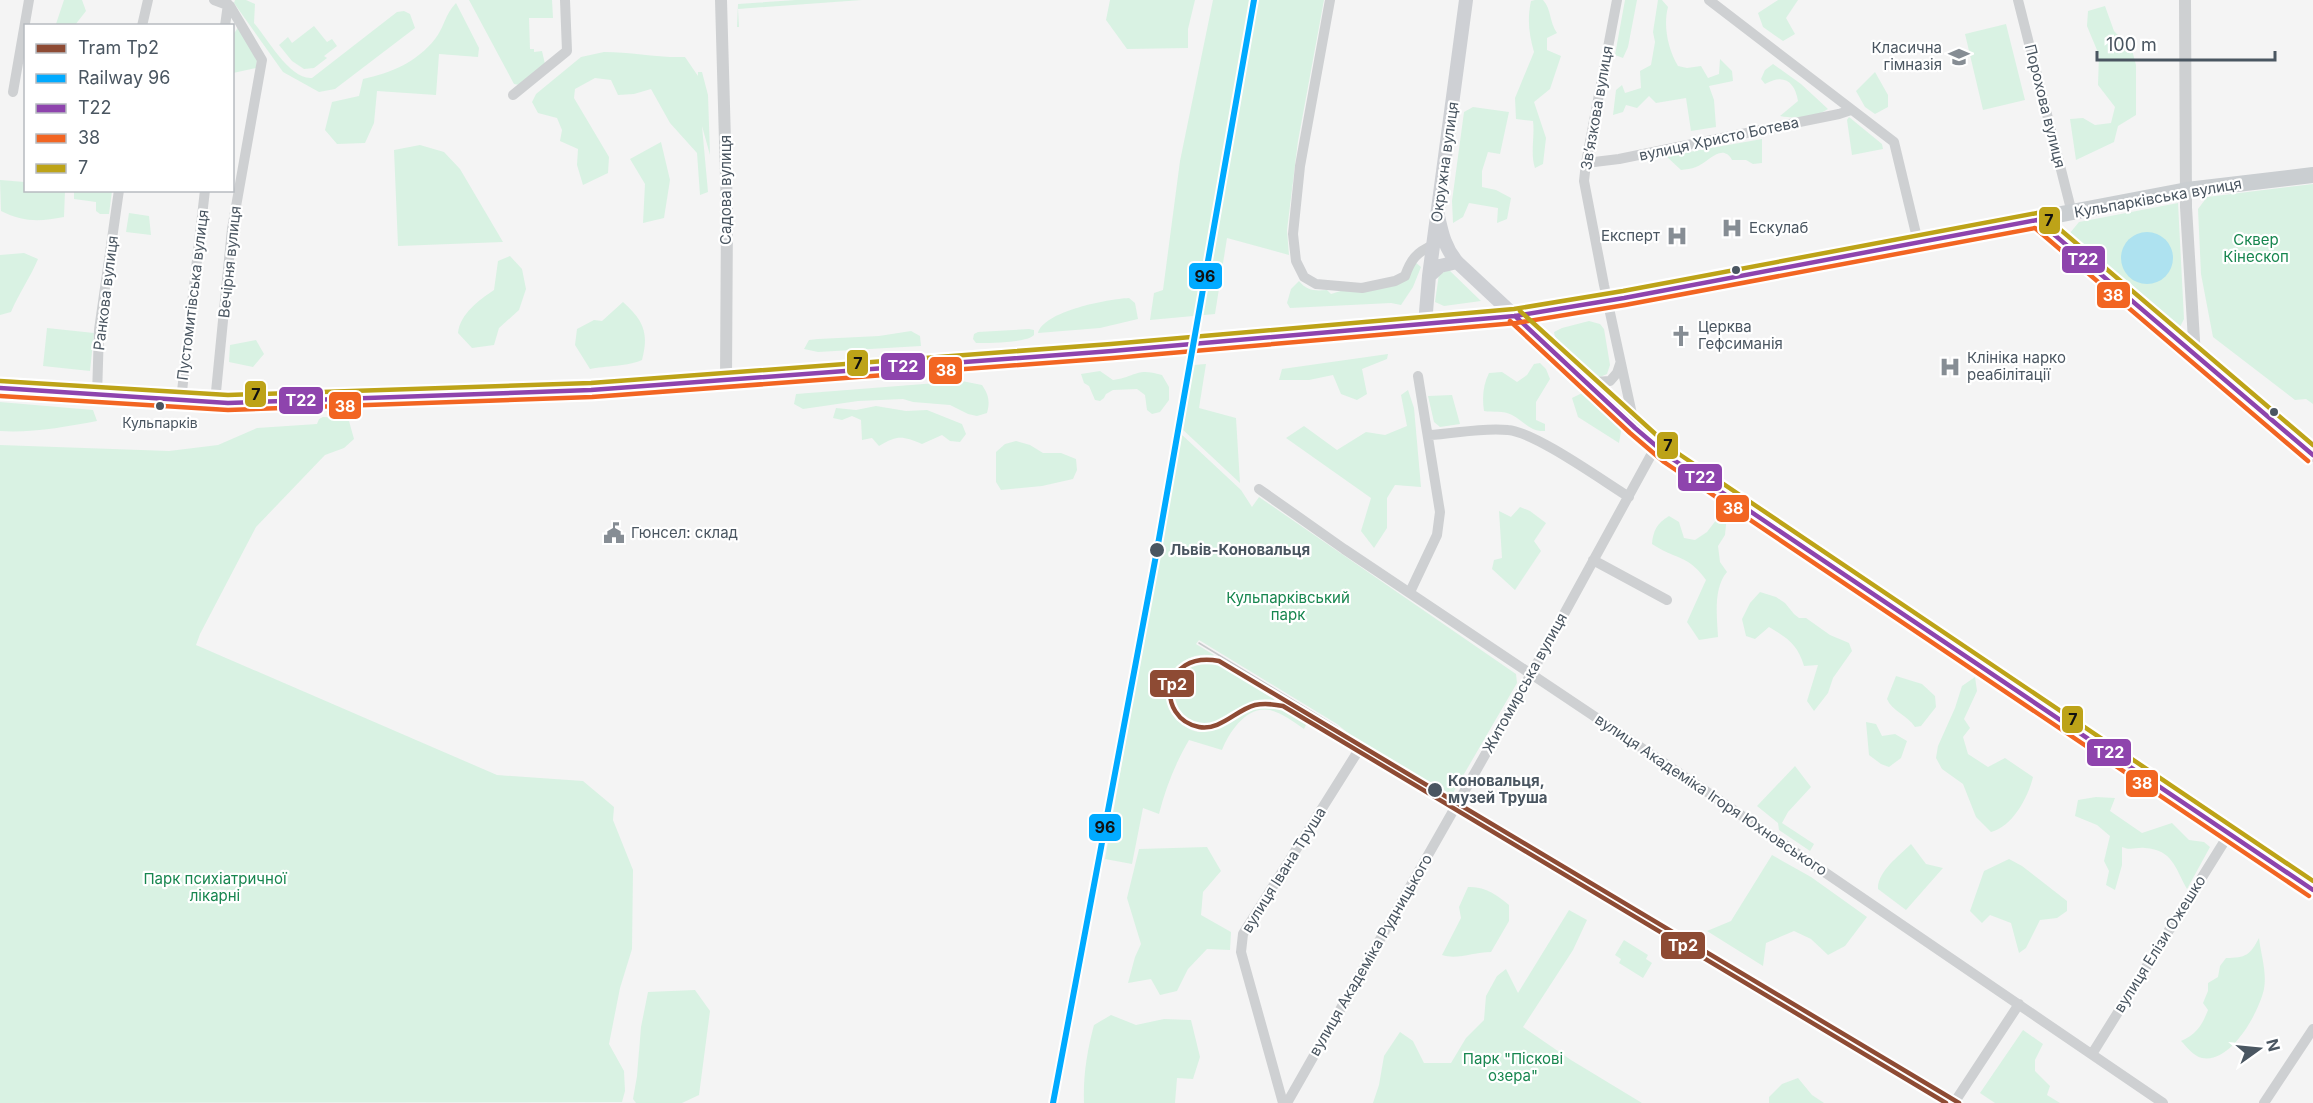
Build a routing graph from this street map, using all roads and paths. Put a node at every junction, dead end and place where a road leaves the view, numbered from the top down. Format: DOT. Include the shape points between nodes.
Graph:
graph roads {
  1 [pos="29,0"];
  2 [pos="148,0"];
  3 [pos="214,0"];
  4 [pos="565,0"];
  5 [pos="721,0"];
  6 [pos="1330,0"];
  7 [pos="1466,0"];
  8 [pos="1617,0"];
  9 [pos="1709,0"];
  10 [pos="2018,0"];
  11 [pos="2185,0"];
  12 [pos="228,4"];
  13 [pos="25,24"];
  14 [pos="142,24"];
  15 [pos="225,24"];
  16 [pos="24,31"];
  17 [pos="14,92"];
  18 [pos="513,95"];
  19 [pos="1851,110"];
  20 [pos="1586,163"];
  21 [pos="2313,175"];
  22 [pos="2187,190"];
  23 [pos="119,192"];
  24 [pos="205,192"];
  25 [pos="2072,213"];
  26 [pos="1438,216"];
  27 [pos="2037,220"];
  28 [pos="1918,242"];
  29 [pos="1433,244"];
  30 [pos="1457,262"];
  31 [pos="1429,276"];
  32 [pos="1608,300"];
  33 [pos="1515,316"];
  34 [pos="1425,324"];
  35 [pos="2195,357"];
  36 [pos="1620,364"];
  37 [pos="1418,376"];
  38 [pos="1582,379"];
  39 [pos="726,380"];
  40 [pos="0,388"];
  41 [pos="97,396"];
  42 [pos="181,400"];
  43 [pos="215,402"];
  44 [pos="1635,428"];
  45 [pos="1429,435"];
  46 [pos="1656,446"];
  47 [pos="2313,455"];
  48 [pos="1259,489"];
  49 [pos="1629,497"];
  50 [pos="1593,560"];
  51 [pos="1410,592"];
  52 [pos="1667,600"];
  53 [pos="1530,674"];
  54 [pos="1455,806"];
  55 [pos="2229,834"];
  56 [pos="2313,890"];
  57 [pos="2019,1004"];
  58 [pos="2313,1029"];
  59 [pos="2092,1054"];
  60 [pos="1285,1103"];
  61 [pos="1953,1103"];
  62 [pos="2163,1103"];
  63 [pos="2264,1103"];
  1 -- 13 [label="street"];
  2 -- 14 [label="street"];
  3 -- 12 [label="street"];
  4 -- 18 [label="street" via="567,51"];
  5 -- 39 [label="street, Садова вулиця" via="727,212"];
  6 -- 29 [label="street" via="1300,166 1293,234 1296,261 1304,277 1316,284 1362,288 1405,276 1412,258"];
  7 -- 26 [label="main road, Окружна вулиця"];
  8 -- 20 [label="street, Звʼязкова вулиця"];
  9 -- 19 [label="street"];
  10 -- 25 [label="street, Порохова вулиця"];
  11 -- 22 [label="street"];
  12 -- 15 [label="street"];
  12 -- 43 [label="street, Вечірня вулиця" via="262,60 232,229"];
  16 -- 17 [label="street"];
  19 -- 20 [label="street, вулиця Христо Ботева"];
  19 -- 28 [label="street" via="1894,142"];
  20 -- 32 [label="street, Звʼязкова вулиця" via="1584,181"];
  21 -- 22 [label="main road, Кульпарківська вулиця"];
  22 -- 25 [label="main road, Кульпарківська вулиця"];
  22 -- 35 [label="street"];
  23 -- 41 [label="street, Ранкова вулиця" via="99,330"];
  24 -- 42 [label="street, Пустомитівська вулиця"];
  25 -- 27 [label="main road, Кульпарківська вулиця"];
  26 -- 29 [label="main road, Окружна вулиця"];
  26 -- 30 [label="main road" via="1443,240"];
  27 -- 28 [label="main road, Кульпарківська вулиця"];
  27 -- 35 [label="main road"];
  28 -- 32 [label="main road, Кульпарківська вулиця"];
  29 -- 31 [label="main road, Окружна вулиця"];
  30 -- 31 [label="main road" via="1440,266"];
  30 -- 33 [label="main road"];
  31 -- 34 [label="main road, Окружна вулиця"];
  32 -- 33 [label="main road, Кульпарківська вулиця"];
  32 -- 36 [label="street, Звʼязкова вулиця"];
  33 -- 34 [label="main road, Кульпарківська вулиця"];
  33 -- 38 [label="main road"];
  34 -- 39 [label="main road, Кульпарківська вулиця"];
  35 -- 47 [label="main road"];
  36 -- 38 [label="street" via="1610,381"];
  36 -- 44 [label="street, Звʼязкова вулиця"];
  37 -- 45 [label="street"];
  38 -- 44 [label="main road"];
  39 -- 43 [label="main road, Кульпарківська вулиця" via="581,390"];
  40 -- 41 [label="main road, Кульпарківська вулиця"];
  41 -- 42 [label="main road, Кульпарківська вулиця"];
  42 -- 43 [label="main road, Кульпарківська вулиця"];
  44 -- 46 [label="main road"];
  45 -- 49 [label="street" via="1518,432"];
  45 -- 51 [label="street" via="1440,512 1437,535"];
  46 -- 49 [label="street, Житомирська вулиця"];
  46 -- 55 [label="main road"];
  48 -- 51 [label="street, вулиця Академіка Ігоря Юхновського"];
  49 -- 50 [label="street, Житомирська вулиця"];
  50 -- 52 [label="street"];
  50 -- 53 [label="street, Житомирська вулиця"];
  51 -- 53 [label="street, вулиця Академіка Ігоря Юхновського"];
  53 -- 54 [label="street, Житомирська вулиця"];
  53 -- 57 [label="street, вулиця Академіка Ігоря Юхновського"];
  54 -- 60 [label="street, вулиця Академіка Рудницького"];
  54 -- 60 [label="street, вулиця Івана Труша" via="1360,748 1243,934 1240,952"];
  54 -- 61 [label="street"];
  55 -- 56 [label="main road"];
  55 -- 59 [label="street, вулиця Елізи Ожешко"];
  57 -- 59 [label="street, вулиця Академіка Ігоря Юхновського"];
  57 -- 61 [label="street"];
  58 -- 63 [label="street"];
  59 -- 62 [label="street, вулиця Академіка Ігоря Юхновського"];
}
